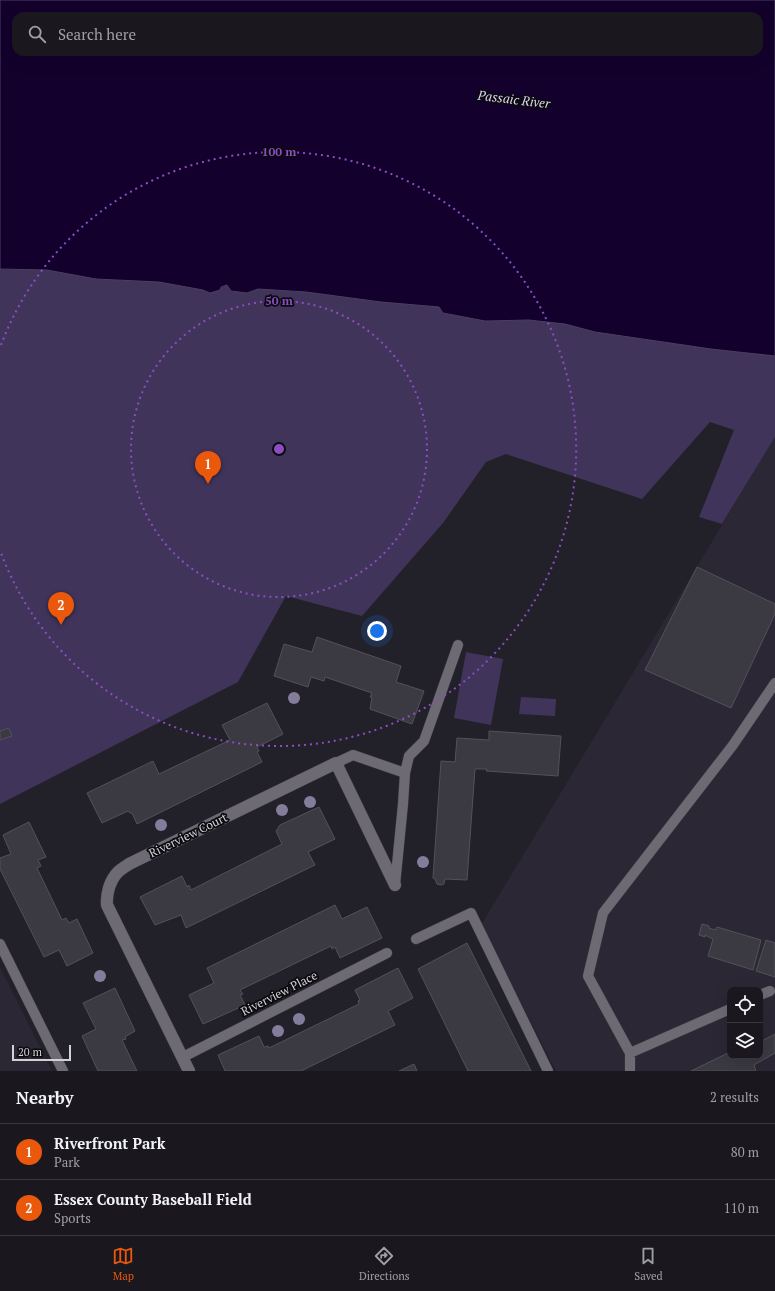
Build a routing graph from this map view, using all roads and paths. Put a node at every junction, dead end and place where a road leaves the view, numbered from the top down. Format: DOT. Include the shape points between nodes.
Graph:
graph roads {
  1 [pos="458,645"];
  2 [pos="775,683"];
  3 [pos="336,763"];
  4 [pos="405,773"];
  5 [pos="395,885"];
  6 [pos="416,939"];
  7 [pos="0,944"];
  8 [pos="387,953"];
  9 [pos="770,991"];
  10 [pos="763,994"];
  11 [pos="727,1009"];
  12 [pos="630,1053"];
  13 [pos="183,1057"];
  14 [pos="63,1071"];
  15 [pos="190,1071"];
  16 [pos="548,1071"];
  17 [pos="630,1071"];
  1 -- 4 [label="lane" via="424,741 409,756"];
  2 -- 12 [label="lane" via="733,745 603,913 588,976"];
  3 -- 4 [label="lane" via="353,755"];
  3 -- 5 [label="street"];
  3 -- 13 [label="street, Riverview Court" via="129,864 118,872 110,884 107,905"];
  4 -- 5 [label="lane"];
  6 -- 16 [label="lane" via="471,913"];
  7 -- 14 [label="lane"];
  8 -- 13 [label="lane, Riverview Place"];
  9 -- 10 [label="lane"];
  11 -- 12 [label="lane"];
  12 -- 17 [label="lane"];
  13 -- 15 [label="street, Riverview Court"];
}
